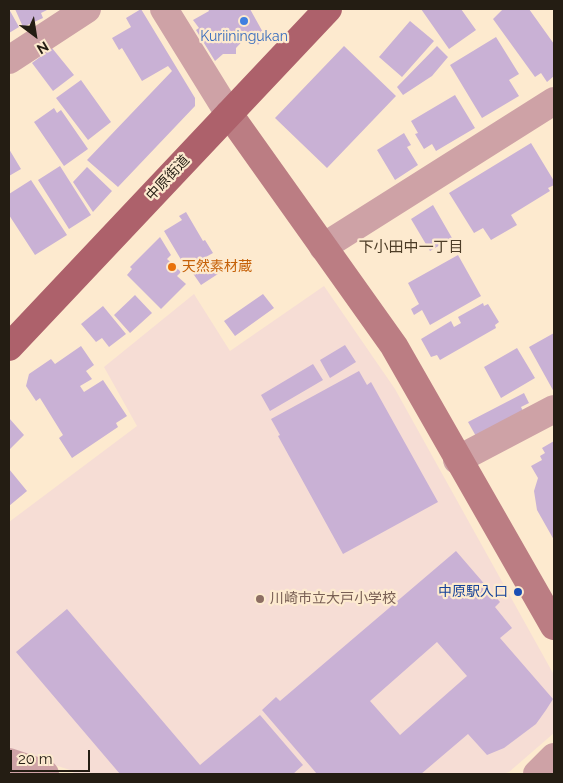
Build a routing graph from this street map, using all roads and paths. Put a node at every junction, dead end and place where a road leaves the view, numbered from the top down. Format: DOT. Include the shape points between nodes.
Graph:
graph roads {
  1 [pos="87,9"];
  2 [pos="164,9"];
  3 [pos="328,9"];
  4 [pos="9,60"];
  5 [pos="554,101"];
  6 [pos="229,114"];
  7 [pos="323,247"];
  8 [pos="9,347"];
  9 [pos="554,409"];
  10 [pos="457,460"];
  11 [pos="554,626"];
  12 [pos="554,757"];
  13 [pos="9,762"];
  14 [pos="45,774"];
  15 [pos="536,774"];
  1 -- 4 [label="street"];
  2 -- 6 [label="street"];
  3 -- 6 [label="main road, 中原街道"];
  5 -- 7 [label="street"];
  6 -- 7 [label="street"];
  6 -- 8 [label="main road, 中原街道"];
  7 -- 10 [label="street" via="394,346"];
  9 -- 10 [label="street"];
  10 -- 11 [label="street"];
  12 -- 15 [label="street"];
  13 -- 14 [label="street"];
}
